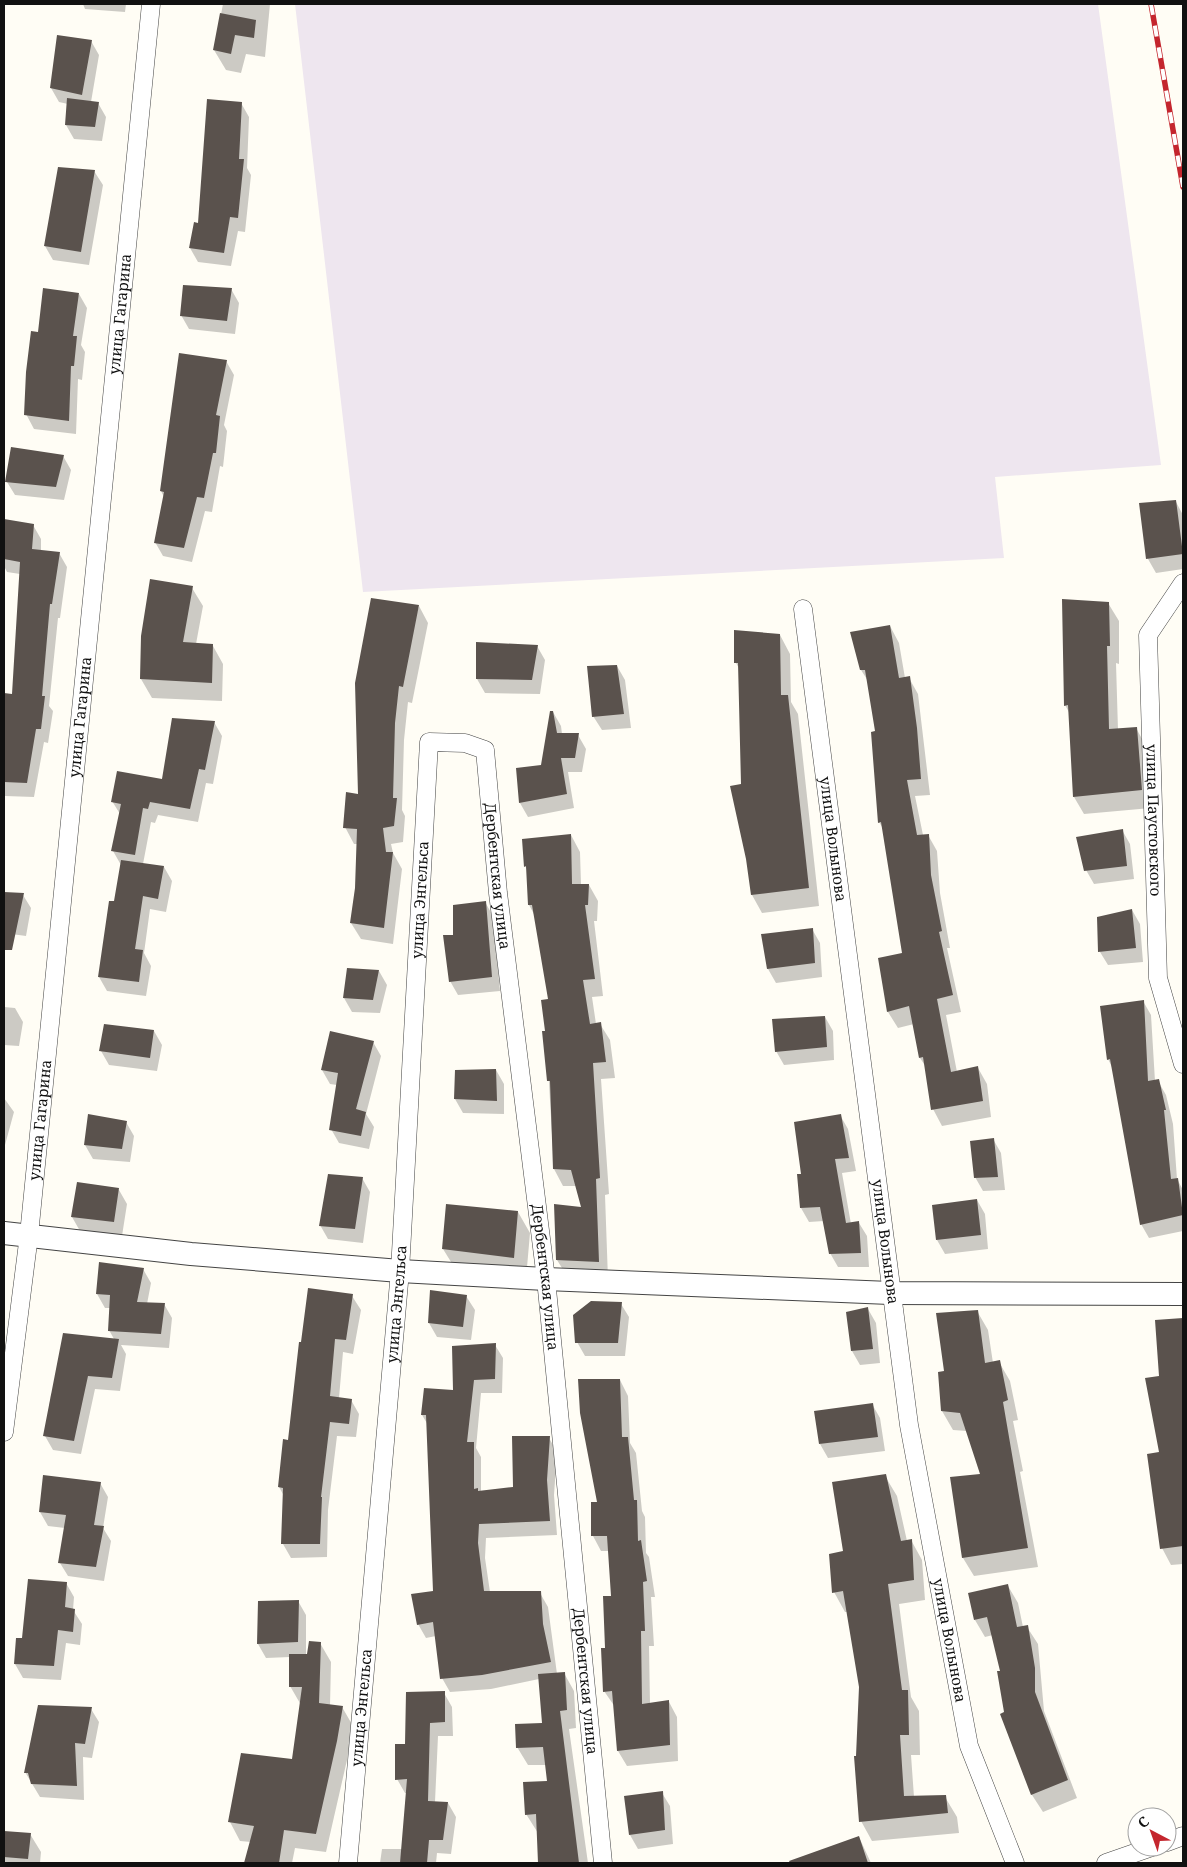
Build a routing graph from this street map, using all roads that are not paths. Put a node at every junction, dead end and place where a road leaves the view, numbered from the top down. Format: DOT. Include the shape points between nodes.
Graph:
graph roads {
  1 [pos="151,4"];
  2 [pos="1183,583"];
  3 [pos="803,610"];
  4 [pos="429,742"];
  5 [pos="1183,1064"];
  6 [pos="4,1233"];
  7 [pos="29,1235"];
  8 [pos="400,1271"];
  9 [pos="546,1279"];
  10 [pos="890,1293"];
  11 [pos="1183,1294"];
  12 [pos="4,1432"];
  13 [pos="1127,1856"];
  14 [pos="348,1863"];
  15 [pos="603,1863"];
  16 [pos="1015,1863"];
  17 [pos="1106,1863"];
  1 -- 7 [label="street, улица Гагарина"];
  2 -- 5 [label="street, улица Паустовского" via="1148,635 1158,978"];
  3 -- 10 [label="street, улица Волынова"];
  4 -- 8 [label="street, улица Энгельса"];
  4 -- 9 [label="street, Дербентская улица" via="465,743 485,750 498,893"];
  6 -- 7 [label="street"];
  7 -- 8 [label="street" via="192,1254"];
  7 -- 12 [label="street, улица Гагарина"];
  8 -- 9 [label="street"];
  8 -- 14 [label="street, улица Энгельса"];
  9 -- 10 [label="street"];
  9 -- 15 [label="street, Дербентская улица"];
  10 -- 11 [label="street"];
  10 -- 16 [label="street, улица Волынова" via="909,1425 969,1746"];
  13 -- 17 [label="street"];
}
